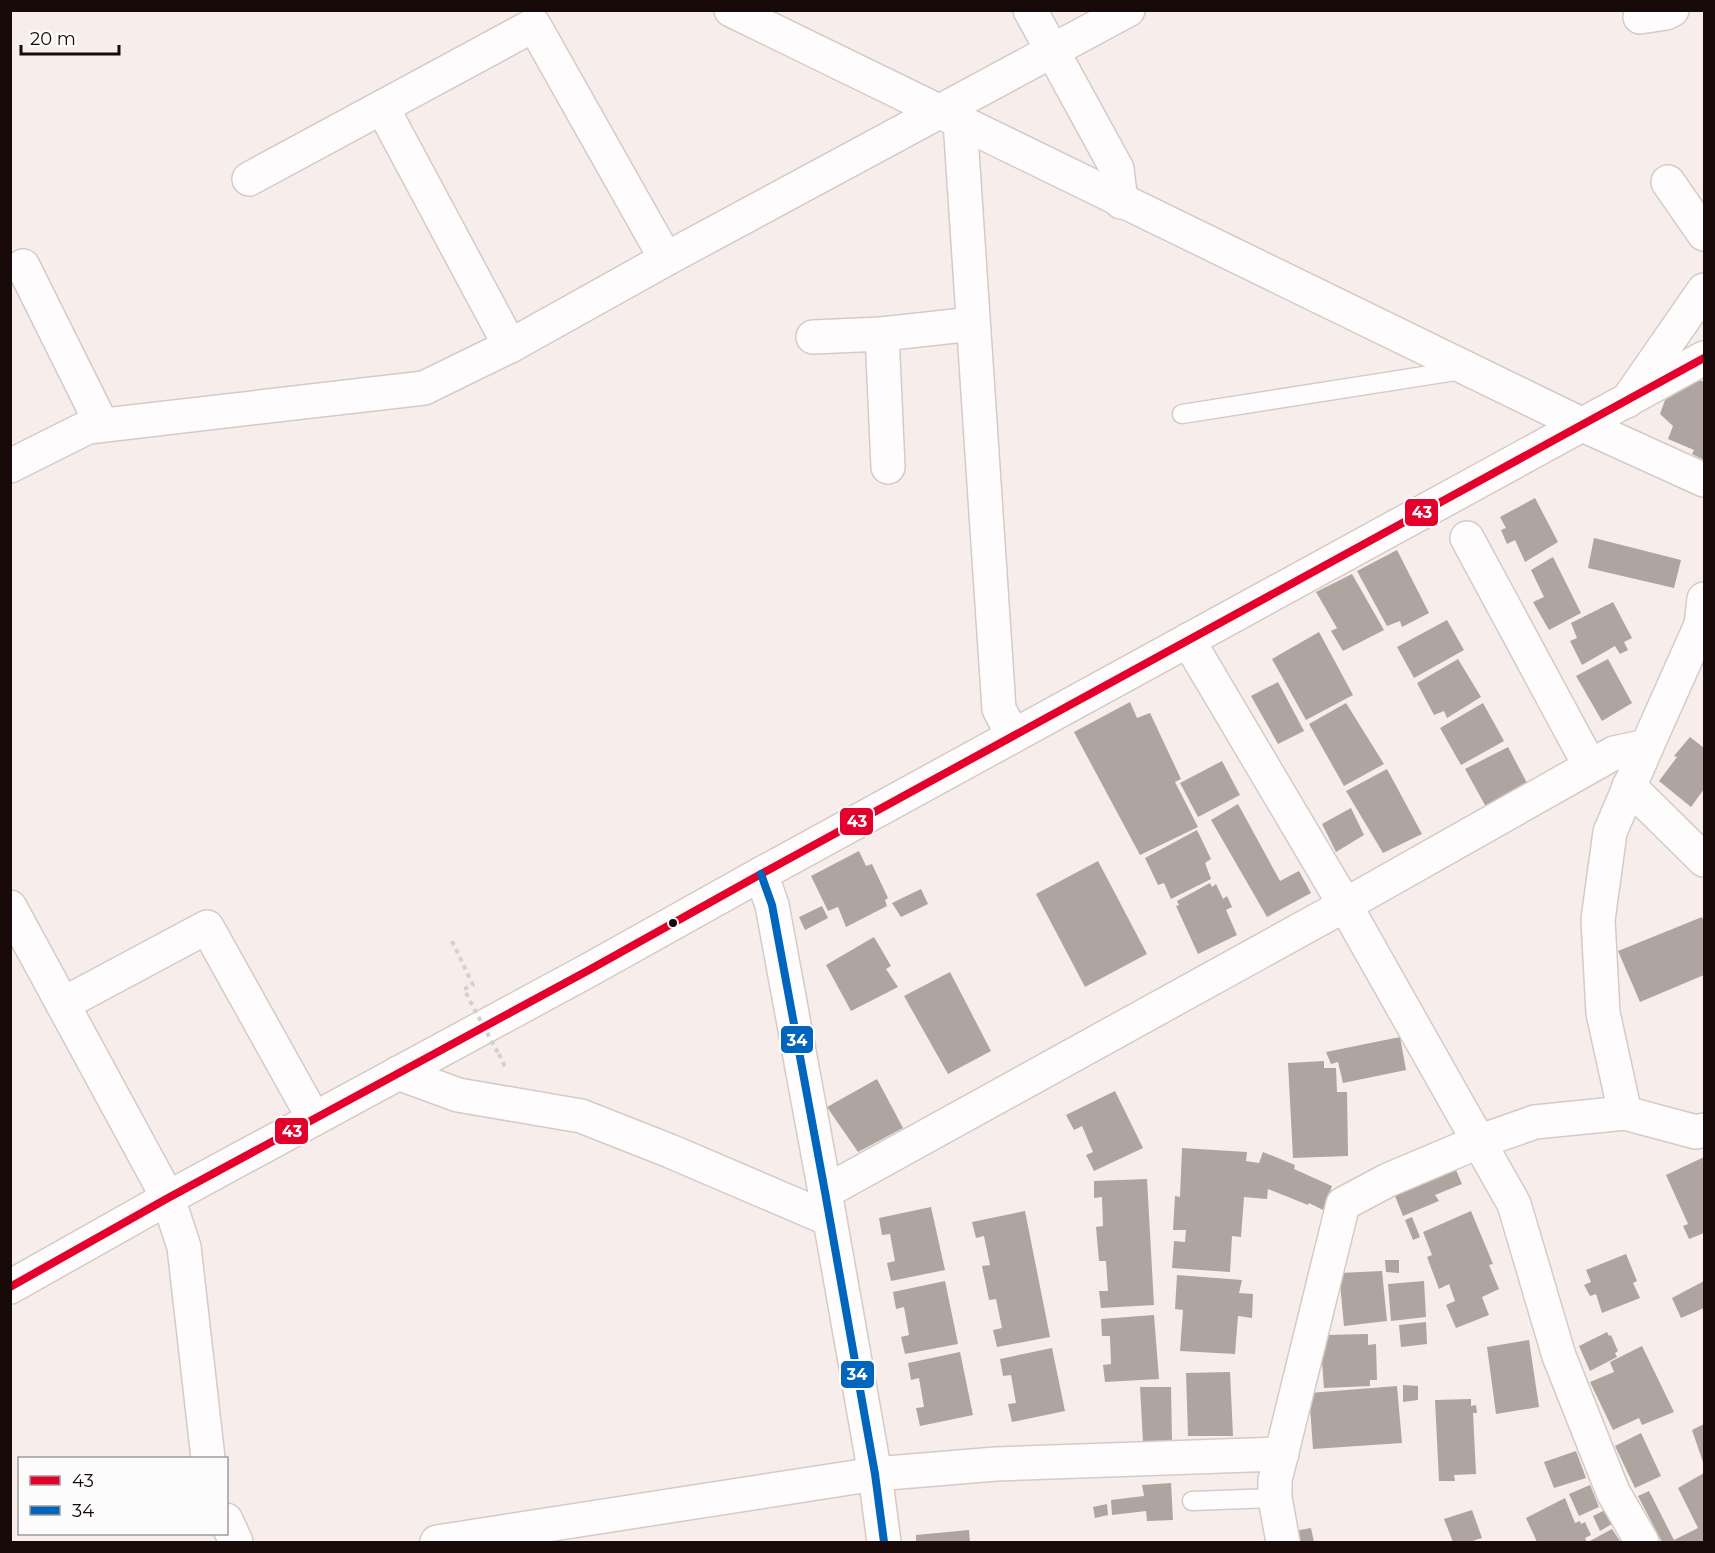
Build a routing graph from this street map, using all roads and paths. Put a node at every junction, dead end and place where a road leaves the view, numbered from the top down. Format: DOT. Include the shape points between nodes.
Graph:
graph roads {
  1 [pos="731,10"];
  2 [pos="1030,10"];
  3 [pos="1128,10"];
  4 [pos="1672,10"];
  5 [pos="1640,16"];
  6 [pos="1052,51"];
  7 [pos="382,107"];
  8 [pos="950,117"];
  9 [pos="249,179"];
  10 [pos="1668,182"];
  11 [pos="1121,202"];
  12 [pos="1704,234"];
  13 [pos="666,259"];
  14 [pos="23,266"];
  15 [pos="1704,290"];
  16 [pos="973,324"];
  17 [pos="882,334"];
  18 [pos="813,337"];
  19 [pos="510,346"];
  20 [pos="1704,358"];
  21 [pos="1467,369"];
  22 [pos="1627,401"];
  23 [pos="1182,414"];
  24 [pos="102,425"];
  25 [pos="1583,425"];
  26 [pos="10,466"];
  27 [pos="888,467"];
  28 [pos="1704,480"];
  29 [pos="1467,538"];
  30 [pos="1704,598"];
  31 [pos="1188,640"];
  32 [pos="1013,736"];
  33 [pos="1647,746"];
  34 [pos="1590,766"];
  35 [pos="1629,786"];
  36 [pos="1704,860"];
  37 [pos="761,874"];
  38 [pos="1345,905"];
  39 [pos="10,907"];
  40 [pos="452,941"];
  41 [pos="63,1004"];
  42 [pos="498,1053"];
  43 [pos="398,1073"];
  44 [pos="1625,1113"];
  45 [pos="314,1119"];
  46 [pos="1704,1130"];
  47 [pos="1478,1142"];
  48 [pos="168,1198"];
  49 [pos="827,1206"];
  50 [pos="10,1287"];
  51 [pos="1282,1454"];
  52 [pos="208,1457"];
  53 [pos="875,1474"];
  54 [pos="1275,1498"];
  55 [pos="1192,1501"];
  56 [pos="228,1524"];
  57 [pos="236,1542"];
  58 [pos="436,1542"];
  59 [pos="884,1542"];
  60 [pos="1283,1542"];
  61 [pos="1642,1542"];
  1 -- 8 [label="street"];
  2 -- 6 [label="street"];
  3 -- 6 [label="street"];
  4 -- 5 [label="street"];
  6 -- 8 [label="street"];
  6 -- 11 [label="street" via="1117,169"];
  7 -- 9 [label="street"];
  7 -- 13 [label="street" via="534,26"];
  7 -- 19 [label="street"];
  8 -- 11 [label="street"];
  8 -- 13 [label="street"];
  8 -- 16 [label="street"];
  10 -- 12 [label="street"];
  11 -- 21 [label="street"];
  13 -- 19 [label="street"];
  14 -- 24 [label="street"];
  15 -- 22 [label="street"];
  16 -- 17 [label="street"];
  16 -- 32 [label="street" via="999,709"];
  17 -- 18 [label="street"];
  17 -- 27 [label="street"];
  19 -- 24 [label="street" via="424,388"];
  20 -- 22 [label="street"];
  21 -- 23 [label="lane"];
  21 -- 25 [label="street"];
  22 -- 25 [label="street"];
  24 -- 26 [label="street" via="88,427"];
  25 -- 28 [label="street"];
  25 -- 31 [label="street"];
  29 -- 34 [label="street"];
  30 -- 33 [label="street" via="1701,625"];
  31 -- 32 [label="street"];
  31 -- 38 [label="street"];
  32 -- 37 [label="street"];
  33 -- 34 [label="street" via="1614,753"];
  33 -- 35 [label="street"];
  34 -- 38 [label="street"];
  35 -- 36 [label="street"];
  35 -- 44 [label="street" via="1610,832 1598,920 1603,1012"];
  37 -- 43 [label="street"];
  37 -- 49 [label="street" via="772,905"];
  38 -- 47 [label="street"];
  38 -- 49 [label="street"];
  39 -- 41 [label="street"];
  40 -- 42 [label="path, bridge" via="473,985 464,989"];
  41 -- 45 [label="street" via="207,927"];
  41 -- 48 [label="street"];
  43 -- 45 [label="street"];
  43 -- 49 [label="street" via="458,1095 581,1116"];
  44 -- 46 [label="street" via="1695,1132"];
  44 -- 47 [label="street" via="1535,1122"];
  45 -- 48 [label="street"];
  47 -- 51 [label="street" via="1388,1180 1343,1204"];
  47 -- 61 [label="street" via="1514,1204 1559,1356 1613,1492"];
  48 -- 50 [label="street"];
  48 -- 52 [label="street" via="184,1247"];
  49 -- 53 [label="street"];
  51 -- 53 [label="street" via="996,1464"];
  51 -- 54 [label="street"];
  53 -- 58 [label="street"];
  53 -- 59 [label="street"];
  54 -- 55 [label="lane"];
  54 -- 60 [label="street"];
  56 -- 57 [label="street"];
}
